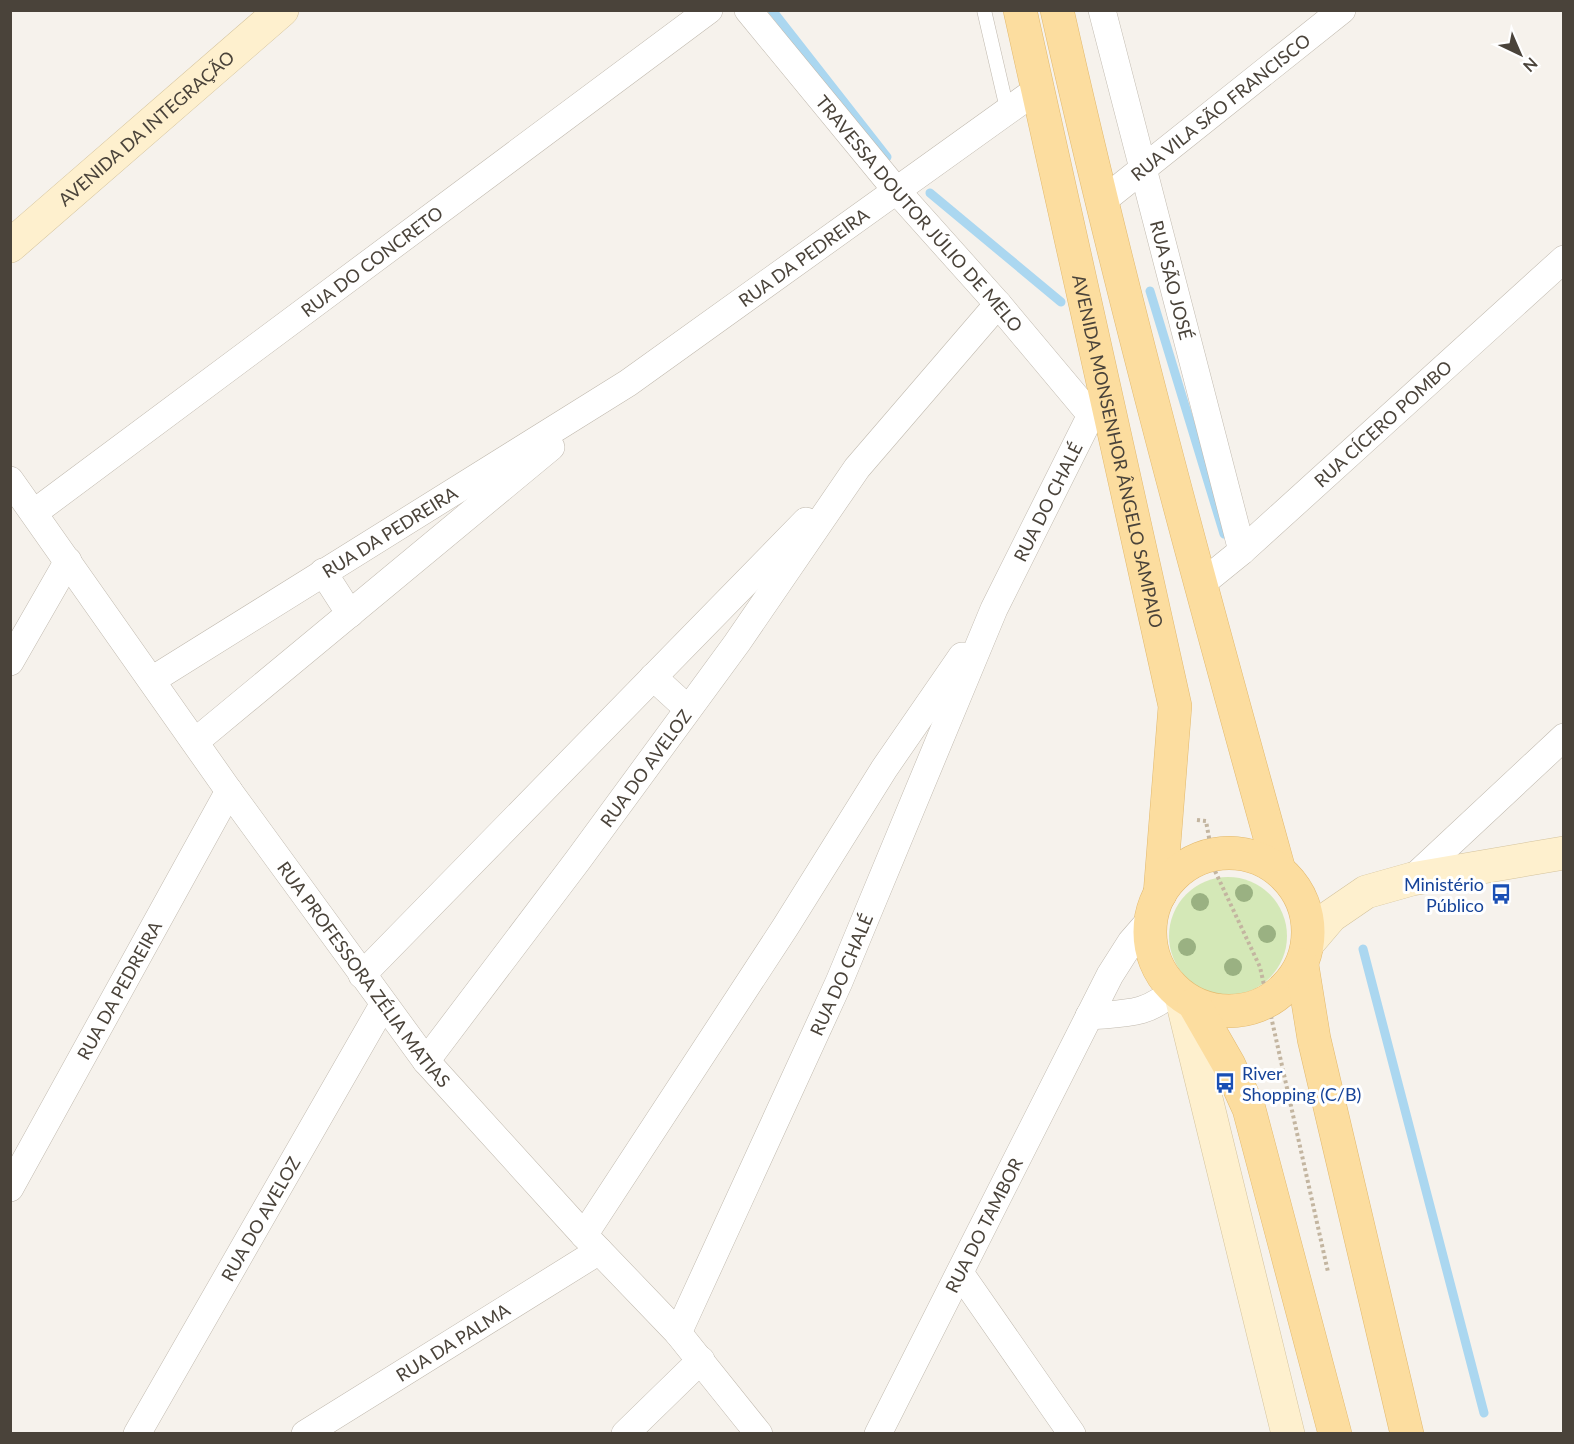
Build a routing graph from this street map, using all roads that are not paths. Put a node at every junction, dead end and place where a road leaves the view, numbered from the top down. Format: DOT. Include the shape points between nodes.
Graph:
graph roads {
  1 [pos="282,10"];
  2 [pos="709,10"];
  3 [pos="748,10"];
  4 [pos="984,10"];
  5 [pos="1020,10"];
  6 [pos="1057,10"];
  7 [pos="1102,10"];
  8 [pos="1342,10"];
  9 [pos="1038,89"];
  10 [pos="1007,109"];
  11 [pos="1142,171"];
  12 [pos="896,190"];
  13 [pos="1100,203"];
  14 [pos="10,246"];
  15 [pos="1563,259"];
  16 [pos="998,304"];
  17 [pos="628,383"];
  18 [pos="1099,407"];
  19 [pos="857,468"];
  20 [pos="10,480"];
  21 [pos="35,512"];
  22 [pos="1242,551"];
  23 [pos="68,561"];
  24 [pos="323,572"];
  25 [pos="1200,585"];
  26 [pos="994,609"];
  27 [pos="350,614"];
  28 [pos="10,662"];
  29 [pos="653,677"];
  30 [pos="152,680"];
  31 [pos="688,709"];
  32 [pos="1563,737"];
  33 [pos="196,741"];
  34 [pos="229,791"];
  35 [pos="1563,853"];
  36 [pos="1279,870"];
  37 [pos="1412,879"];
  38 [pos="1156,906"];
  39 [pos="1305,954"];
  40 [pos="362,975"];
  41 [pos="1183,996"];
  42 [pos="383,1005"];
  43 [pos="1089,1016"];
  44 [pos="426,1061"];
  45 [pos="10,1188"];
  46 [pos="591,1243"];
  47 [pos="960,1273"];
  48 [pos="678,1333"];
  49 [pos="701,1360"];
  50 [pos="137,1434"];
  51 [pos="305,1434"];
  52 [pos="625,1434"];
  53 [pos="759,1434"];
  54 [pos="878,1434"];
  55 [pos="1072,1434"];
  56 [pos="1288,1434"];
  57 [pos="1335,1434"];
  58 [pos="1407,1434"];
  1 -- 14 [label="main road, AVENIDA DA INTEGRAÇÃO"];
  2 -- 21 [label="street, RUA DO CONCRETO"];
  3 -- 12 [label="street, TRAVESSA DOUTOR JÚLIO DE MELO"];
  4 -- 10 [label="lane"];
  5 -- 9 [label="main road, AVENIDA MONSENHOR ÂNGELO SAMPAIO"];
  6 -- 13 [label="main road"];
  7 -- 11 [label="street, RUA SÃO JOSÉ"];
  8 -- 11 [label="street, RUA VILA SÃO FRANCISCO"];
  9 -- 10 [label="street, RUA DA PEDREIRA"];
  9 -- 18 [label="main road, AVENIDA MONSENHOR ÂNGELO SAMPAIO"];
  10 -- 12 [label="street, RUA DA PEDREIRA"];
  11 -- 13 [label="street, RUA VILA SÃO FRANCISCO"];
  11 -- 22 [label="street, RUA SÃO JOSÉ"];
  12 -- 16 [label="street, TRAVESSA DOUTOR JÚLIO DE MELO"];
  12 -- 17 [label="street, RUA DA PEDREIRA"];
  13 -- 25 [label="main road"];
  15 -- 22 [label="street, RUA CÍCERO POMBO"];
  16 -- 18 [label="street, TRAVESSA DOUTOR JÚLIO DE MELO"];
  16 -- 19 [label="street, RUA DO AVELOZ"];
  17 -- 24 [label="street, RUA DA PEDREIRA"];
  17 -- 27 [label="street, RUA DA PEDREIRA"];
  18 -- 26 [label="street, RUA DO CHALÉ"];
  18 -- 38 [label="main road, AVENIDA MONSENHOR ÂNGELO SAMPAIO" via="1175,706"];
  19 -- 29 [label="street, RUA DO AVELOZ"];
  19 -- 31 [label="street, RUA DO AVELOZ"];
  20 -- 21 [label="street, RUA PROFESSORA ZÉLIA MATIAS"];
  21 -- 23 [label="street, RUA PROFESSORA ZÉLIA MATIAS"];
  22 -- 25 [label="street, RUA CÍCERO POMBO"];
  23 -- 28 [label="street"];
  23 -- 30 [label="street, RUA PROFESSORA ZÉLIA MATIAS"];
  24 -- 27 [label="street"];
  24 -- 30 [label="street, RUA DA PEDREIRA"];
  25 -- 36 [label="main road"];
  26 -- 46 [label="street, RUA DO CHALÉ" via="884,769"];
  26 -- 48 [label="street, RUA DO CHALÉ" via="839,982"];
  27 -- 33 [label="street, RUA DA PEDREIRA"];
  29 -- 31 [label="street"];
  29 -- 40 [label="street, RUA DO AVELOZ"];
  30 -- 33 [label="street, RUA PROFESSORA ZÉLIA MATIAS"];
  31 -- 44 [label="street, RUA DO AVELOZ"];
  32 -- 37 [label="street"];
  33 -- 34 [label="street, RUA PROFESSORA ZÉLIA MATIAS"];
  34 -- 40 [label="street, RUA PROFESSORA ZÉLIA MATIAS"];
  34 -- 45 [label="street, RUA DA PEDREIRA"];
  35 -- 37 [label="main road"];
  36 -- 38 [label="main road" via="1235,853 1211,855 1191,863 1174,877"];
  36 -- 39 [label="main road" via="1297,891 1307,915"];
  37 -- 39 [label="main road" via="1366,892 1331,916"];
  38 -- 41 [label="main road, AVENIDA MONSENHOR ÂNGELO SAMPAIO" via="1151,945 1159,969"];
  38 -- 43 [label="street, RUA DO TAMBOR" via="1121,957"];
  39 -- 41 [label="main road" via="1288,986 1268,1001 1244,1010 1219,1011"];
  39 -- 58 [label="main road" via="1314,1039"];
  40 -- 42 [label="street, RUA PROFESSORA ZÉLIA MATIAS"];
  41 -- 43 [label="street" via="1142,1011"];
  41 -- 56 [label="main road"];
  41 -- 57 [label="main road" via="1229,1065 1249,1109"];
  42 -- 44 [label="street, RUA PROFESSORA ZÉLIA MATIAS"];
  42 -- 50 [label="street, RUA DO AVELOZ"];
  43 -- 47 [label="street, RUA DO TAMBOR"];
  44 -- 46 [label="street, RUA PROFESSORA ZÉLIA MATIAS"];
  46 -- 48 [label="street, RUA PROFESSORA ZÉLIA MATIAS"];
  46 -- 51 [label="street, RUA DA PALMA"];
  47 -- 54 [label="street, RUA DO TAMBOR"];
  47 -- 55 [label="street"];
  48 -- 49 [label="street, RUA PROFESSORA ZÉLIA MATIAS"];
  49 -- 52 [label="street"];
  49 -- 53 [label="street, RUA PROFESSORA ZÉLIA MATIAS"];
}
